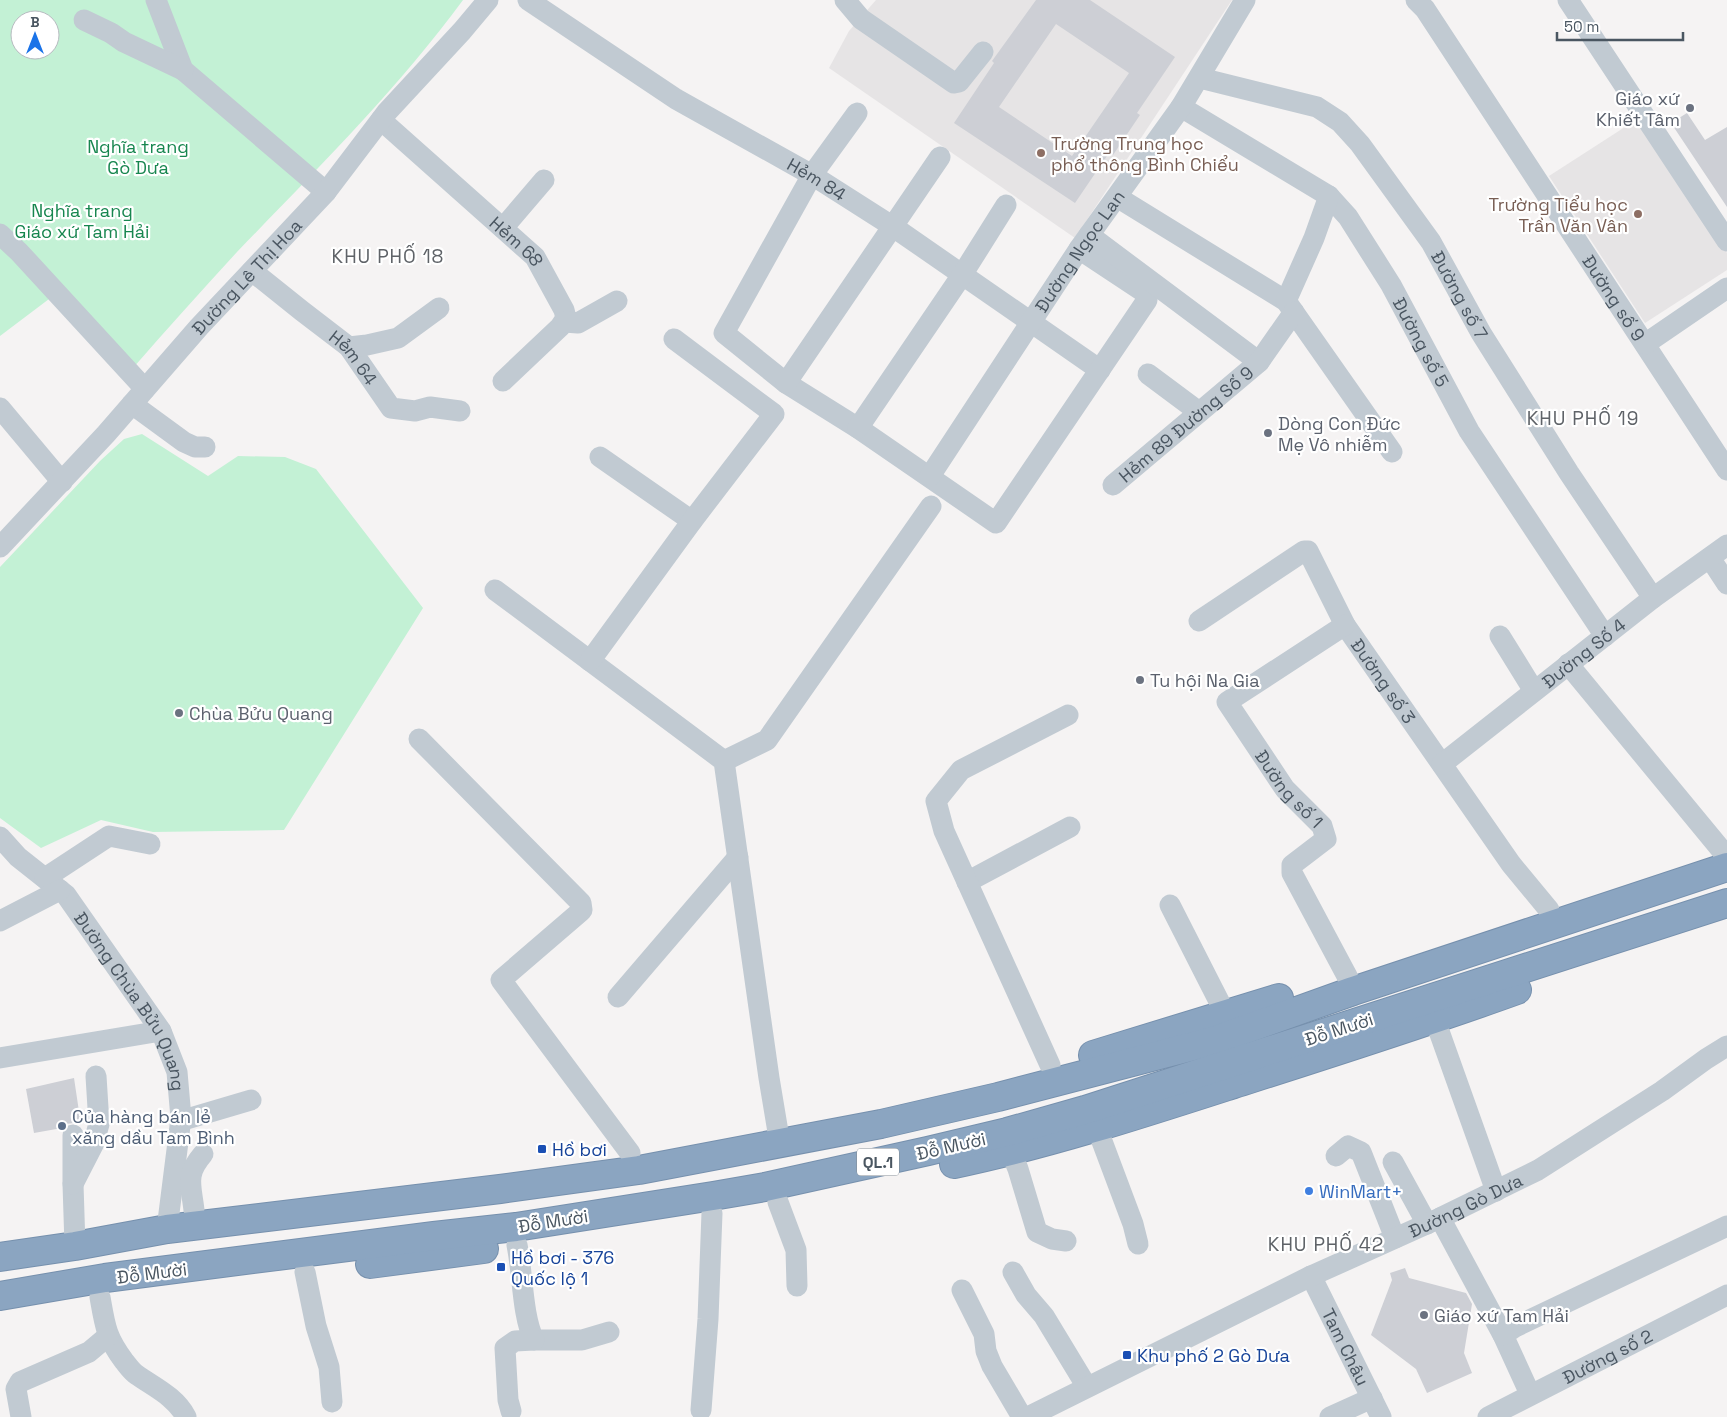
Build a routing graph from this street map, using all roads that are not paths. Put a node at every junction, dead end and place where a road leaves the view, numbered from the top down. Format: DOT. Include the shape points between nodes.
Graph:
graph roads {
  1 [pos="156,0"];
  2 [pos="488,0"];
  3 [pos="528,0"];
  4 [pos="845,0"];
  5 [pos="1246,0"];
  6 [pos="1568,0"];
  7 [pos="1425,3"];
  8 [pos="84,20"];
  9 [pos="983,52"];
  10 [pos="183,70"];
  11 [pos="1200,78"];
  12 [pos="1181,107"];
  13 [pos="857,112"];
  14 [pos="381,120"];
  15 [pos="940,157"];
  16 [pos="812,175"];
  17 [pos="544,180"];
  18 [pos="326,192"];
  19 [pos="1117,196"];
  20 [pos="1329,196"];
  21 [pos="1006,206"];
  22 [pos="892,226"];
  23 [pos="503,228"];
  24 [pos="0,234"];
  25 [pos="1084,241"];
  26 [pos="1727,241"];
  27 [pos="252,271"];
  28 [pos="962,275"];
  29 [pos="1727,288"];
  30 [pos="617,301"];
  31 [pos="1290,306"];
  32 [pos="439,308"];
  33 [pos="564,322"];
  34 [pos="1032,322"];
  35 [pos="674,339"];
  36 [pos="1644,344"];
  37 [pos="350,347"];
  38 [pos="1258,362"];
  39 [pos="1100,370"];
  40 [pos="1148,374"];
  41 [pos="503,381"];
  42 [pos="786,383"];
  43 [pos="139,397"];
  44 [pos="0,408"];
  45 [pos="460,411"];
  46 [pos="1200,412"];
  47 [pos="858,428"];
  48 [pos="205,447"];
  49 [pos="1392,452"];
  50 [pos="600,457"];
  51 [pos="1727,470"];
  52 [pos="930,476"];
  53 [pos="62,482"];
  54 [pos="1113,485"];
  55 [pos="931,506"];
  56 [pos="692,521"];
  57 [pos="1727,545"];
  58 [pos="0,548"];
  59 [pos="1710,558"];
  60 [pos="1727,584"];
  61 [pos="495,590"];
  62 [pos="1653,598"];
  63 [pos="1199,621"];
  64 [pos="1345,625"];
  65 [pos="1500,636"];
  66 [pos="1605,636"];
  67 [pos="590,661"];
  68 [pos="1568,664"];
  69 [pos="1534,691"];
  70 [pos="1068,715"];
  71 [pos="419,739"];
  72 [pos="724,761"];
  73 [pos="1442,764"];
  74 [pos="1070,827"];
  75 [pos="0,837"];
  76 [pos="150,844"];
  77 [pos="738,857"];
  78 [pos="1726,857"];
  79 [pos="967,882"];
  80 [pos="52,884"];
  81 [pos="1727,903"];
  82 [pos="1170,905"];
  83 [pos="1549,910"];
  84 [pos="0,922"];
  85 [pos="1727,923"];
  86 [pos="1592,947"];
  87 [pos="1576,970"];
  88 [pos="1350,984"];
  89 [pos="618,997"];
  90 [pos="1226,1014"];
  91 [pos="1435,1020"];
  92 [pos="161,1031"];
  93 [pos="1727,1046"];
  94 [pos="0,1058"];
  95 [pos="1050,1065"];
  96 [pos="96,1076"];
  97 [pos="251,1100"];
  98 [pos="180,1121"];
  99 [pos="1097,1128"];
  100 [pos="74,1135"];
  101 [pos="779,1135"];
  102 [pos="1011,1152"];
  103 [pos="630,1153"];
  104 [pos="203,1154"];
  105 [pos="1336,1156"];
  106 [pos="1393,1162"];
  107 [pos="73,1184"];
  108 [pos="1496,1190"];
  109 [pos="778,1202"];
  110 [pos="712,1213"];
  111 [pos="177,1217"];
  112 [pos="1434,1221"];
  113 [pos="1727,1226"];
  114 [pos="75,1238"];
  115 [pos="1396,1238"];
  116 [pos="1066,1241"];
  117 [pos="0,1242"];
  118 [pos="1138,1244"];
  119 [pos="517,1245"];
  120 [pos="0,1257"];
  121 [pos="306,1272"];
  122 [pos="1013,1272"];
  123 [pos="1311,1276"];
  124 [pos="797,1286"];
  125 [pos="962,1290"];
  126 [pos="0,1296"];
  127 [pos="1727,1296"];
  128 [pos="100,1297"];
  129 [pos="0,1315"];
  130 [pos="609,1332"];
  131 [pos="1504,1335"];
  132 [pos="108,1336"];
  133 [pos="534,1340"];
  134 [pos="1087,1387"];
  135 [pos="1530,1394"];
  136 [pos="1372,1398"];
  137 [pos="332,1402"];
  138 [pos="701,1410"];
  139 [pos="511,1411"];
  140 [pos="22,1417"];
  141 [pos="186,1417"];
  142 [pos="1022,1417"];
  143 [pos="1028,1417"];
  144 [pos="1330,1417"];
  145 [pos="1381,1417"];
  146 [pos="1488,1417"];
  1 -- 10 [label="street"];
  2 -- 14 [label="street, Đường Lê Thị Hoa"];
  3 -- 16 [label="street, Hẻm 84" via="676,99"];
  4 -- 9 [label="street" via="861,19 954,82 959,82"];
  5 -- 11 [label="street, Đường Ngọc Lan"];
  6 -- 26 [label="street"];
  7 -- 36 [label="street, Đường số 9"];
  8 -- 10 [label="street"];
  10 -- 18 [label="street"];
  11 -- 12 [label="street, Đường Ngọc Lan"];
  11 -- 62 [label="street, Đường số 7" via="1317,107 1340,122 1360,144 1432,242 1481,333"];
  12 -- 19 [label="street, Đường Ngọc Lan"];
  12 -- 20 [label="street, Đường số 5"];
  13 -- 16 [label="street"];
  14 -- 18 [label="street, Đường Lê Thị Hoa"];
  14 -- 23 [label="street, Hẻm 68"];
  15 -- 22 [label="street"];
  16 -- 22 [label="street, Hẻm 84"];
  16 -- 42 [label="street" via="724,333"];
  17 -- 23 [label="street"];
  18 -- 27 [label="street, Đường Lê Thị Hoa"];
  19 -- 25 [label="street, Đường Ngọc Lan"];
  19 -- 31 [label="street"];
  20 -- 31 [label="street, Hẻm 89 Đường Số 9"];
  20 -- 66 [label="street, Đường số 5" via="1348,217 1391,285 1469,431"];
  21 -- 28 [label="street"];
  22 -- 28 [label="street, Hẻm 84"];
  22 -- 42 [label="street"];
  23 -- 33 [label="street, Hẻm 68" via="535,257 566,314"];
  24 -- 43 [label="street" via="19,252"];
  25 -- 34 [label="street, Đường Ngọc Lan"];
  25 -- 38 [label="street"];
  25 -- 39 [label="street" via="1148,296"];
  27 -- 37 [label="street, Hẻm 64"];
  27 -- 43 [label="street, Đường Lê Thị Hoa" via="198,327"];
  28 -- 34 [label="street, Hẻm 84"];
  28 -- 47 [label="street"];
  29 -- 36 [label="street"];
  30 -- 33 [label="street" via="578,322"];
  31 -- 38 [label="street, Hẻm 89 Đường Số 9"];
  31 -- 49 [label="street"];
  32 -- 37 [label="street" via="398,338"];
  33 -- 41 [label="street"];
  34 -- 39 [label="street, Hẻm 84"];
  34 -- 52 [label="street, Đường Ngọc Lan"];
  35 -- 56 [label="street" via="774,414"];
  36 -- 51 [label="street, Đường số 9"];
  37 -- 45 [label="street, Hẻm 64" via="391,408 415,411 430,406"];
  38 -- 46 [label="street, Hẻm 89 Đường Số 9"];
  39 -- 52 [label="street" via="996,522"];
  40 -- 46 [label="street"];
  42 -- 47 [label="street"];
  43 -- 48 [label="street" via="184,442"];
  43 -- 53 [label="street, Đường Lê Thị Hoa"];
  44 -- 53 [label="street"];
  46 -- 54 [label="street, Hẻm 89 Đường Số 9"];
  47 -- 52 [label="street"];
  50 -- 56 [label="street"];
  53 -- 58 [label="street, Đường Lê Thị Hoa"];
  55 -- 72 [label="street" via="767,740"];
  56 -- 67 [label="street"];
  57 -- 59 [label="street, Đường Số 4"];
  59 -- 60 [label="street"];
  59 -- 62 [label="street, Đường Số 4"];
  61 -- 67 [label="street"];
  62 -- 66 [label="street, Đường Số 4"];
  63 -- 64 [label="street, Đường số 3" via="1308,551"];
  64 -- 73 [label="street, Đường số 3"];
  64 -- 88 [label="street, Đường số 1" via="1227,702 1285,789 1322,826 1326,839 1292,865 1292,873"];
  65 -- 69 [label="street"];
  66 -- 68 [label="street, Đường Số 4"];
  67 -- 72 [label="street"];
  68 -- 69 [label="street, Đường Số 4"];
  68 -- 78 [label="street"];
  69 -- 73 [label="street, Đường Số 4"];
  70 -- 79 [label="street" via="961,770 936,801 944,831"];
  71 -- 103 [label="street" via="581,903 580,912 502,980"];
  72 -- 77 [label="street"];
  73 -- 83 [label="street, Đường số 3" via="1512,864"];
  74 -- 79 [label="street"];
  75 -- 80 [label="street, Đường Chùa Bửu Quang" via="18,857"];
  76 -- 80 [label="street" via="109,836"];
  77 -- 89 [label="street"];
  77 -- 101 [label="street"];
  78 -- 83 [label="highway, Đỗ Mười / QL.1"];
  78 -- 88 [label="highway, Đỗ Mười / QL.1"];
  79 -- 95 [label="street"];
  80 -- 84 [label="street"];
  80 -- 92 [label="street, Đường Chùa Bửu Quang" via="66,895"];
  81 -- 86 [label="highway, Đỗ Mười / QL.1"];
  82 -- 90 [label="street"];
  83 -- 88 [label="highway, Đỗ Mười / QL.1"];
  85 -- 87 [label="highway, Đỗ Mười / QL.1"];
  86 -- 87 [label="highway"];
  86 -- 126 [label="highway, Đỗ Mười / QL.1" via="1085,1110 1007,1132 765,1187 516,1227 105,1278"];
  87 -- 91 [label="highway, Đỗ Mười / QL.1"];
  88 -- 90 [label="highway, Đỗ Mười / QL.1"];
  88 -- 101 [label="highway, Đỗ Mười / QL.1" via="1213,1041 1134,1063 881,1124"];
  90 -- 95 [label="highway, Đỗ Mười / QL.1" via="1077,1060"];
  91 -- 99 [label="highway, Đỗ Mười / QL.1"];
  91 -- 108 [label="street"];
  92 -- 94 [label="street"];
  92 -- 98 [label="street, Đường Chùa Bửu Quang" via="177,1072"];
  93 -- 108 [label="street, Đường Gò Dưa" via="1538,1170"];
  95 -- 101 [label="highway, Đỗ Mười / QL.1"];
  96 -- 107 [label="street" via="99,1124 93,1145"];
  97 -- 98 [label="street"];
  98 -- 111 [label="street, Đường Chùa Bửu Quang"];
  99 -- 102 [label="highway, Đỗ Mười / QL.1"];
  99 -- 118 [label="street" via="1134,1224"];
  100 -- 107 [label="street"];
  101 -- 103 [label="highway, Đỗ Mười / QL.1"];
  101 -- 111 [label="highway, Đỗ Mười / QL.1" via="639,1170 490,1190"];
  102 -- 109 [label="highway, Đỗ Mười / QL.1"];
  102 -- 116 [label="street" via="1037,1232"];
  103 -- 111 [label="highway, Đỗ Mười / QL.1"];
  104 -- 111 [label="street" via="194,1164"];
  105 -- 115 [label="street" via="1348,1146 1360,1152"];
  106 -- 112 [label="street"];
  107 -- 114 [label="street"];
  108 -- 112 [label="street, Đường Gò Dưa"];
  109 -- 110 [label="highway, Đỗ Mười / QL.1"];
  109 -- 124 [label="street" via="796,1250"];
  110 -- 119 [label="highway, Đỗ Mười / QL.1"];
  110 -- 138 [label="street"];
  111 -- 114 [label="highway, Đỗ Mười / QL.1"];
  112 -- 115 [label="street, Đường Gò Dưa"];
  112 -- 131 [label="street"];
  113 -- 131 [label="street"];
  114 -- 117 [label="highway, Đỗ Mười / QL.1"];
  114 -- 120 [label="highway, Đỗ Mười / QL.1"];
  115 -- 123 [label="street, Đường Gò Dưa"];
  119 -- 121 [label="highway, Đỗ Mười / QL.1"];
  119 -- 133 [label="street" via="528,1328"];
  121 -- 128 [label="highway, Đỗ Mười / QL.1"];
  121 -- 137 [label="street" via="316,1326 329,1368"];
  122 -- 134 [label="street"];
  123 -- 134 [label="street, Đường Gò Dưa"];
  123 -- 136 [label="street, Tam Châu"];
  125 -- 142 [label="street" via="984,1334 992,1366"];
  127 -- 135 [label="street, Đường số 2"];
  128 -- 129 [label="highway, Đỗ Mười / QL.1"];
  128 -- 132 [label="street"];
  130 -- 133 [label="street" via="582,1340"];
  131 -- 135 [label="street"];
  132 -- 140 [label="street" via="88,1352 20,1382 16,1389"];
  132 -- 141 [label="street" via="135,1374 166,1394"];
  133 -- 139 [label="street" via="515,1341 505,1348"];
  134 -- 143 [label="street, Đường Gò Dưa"];
  135 -- 146 [label="street, Đường số 2"];
  136 -- 144 [label="street"];
  136 -- 145 [label="street, Tam Châu"];
}
